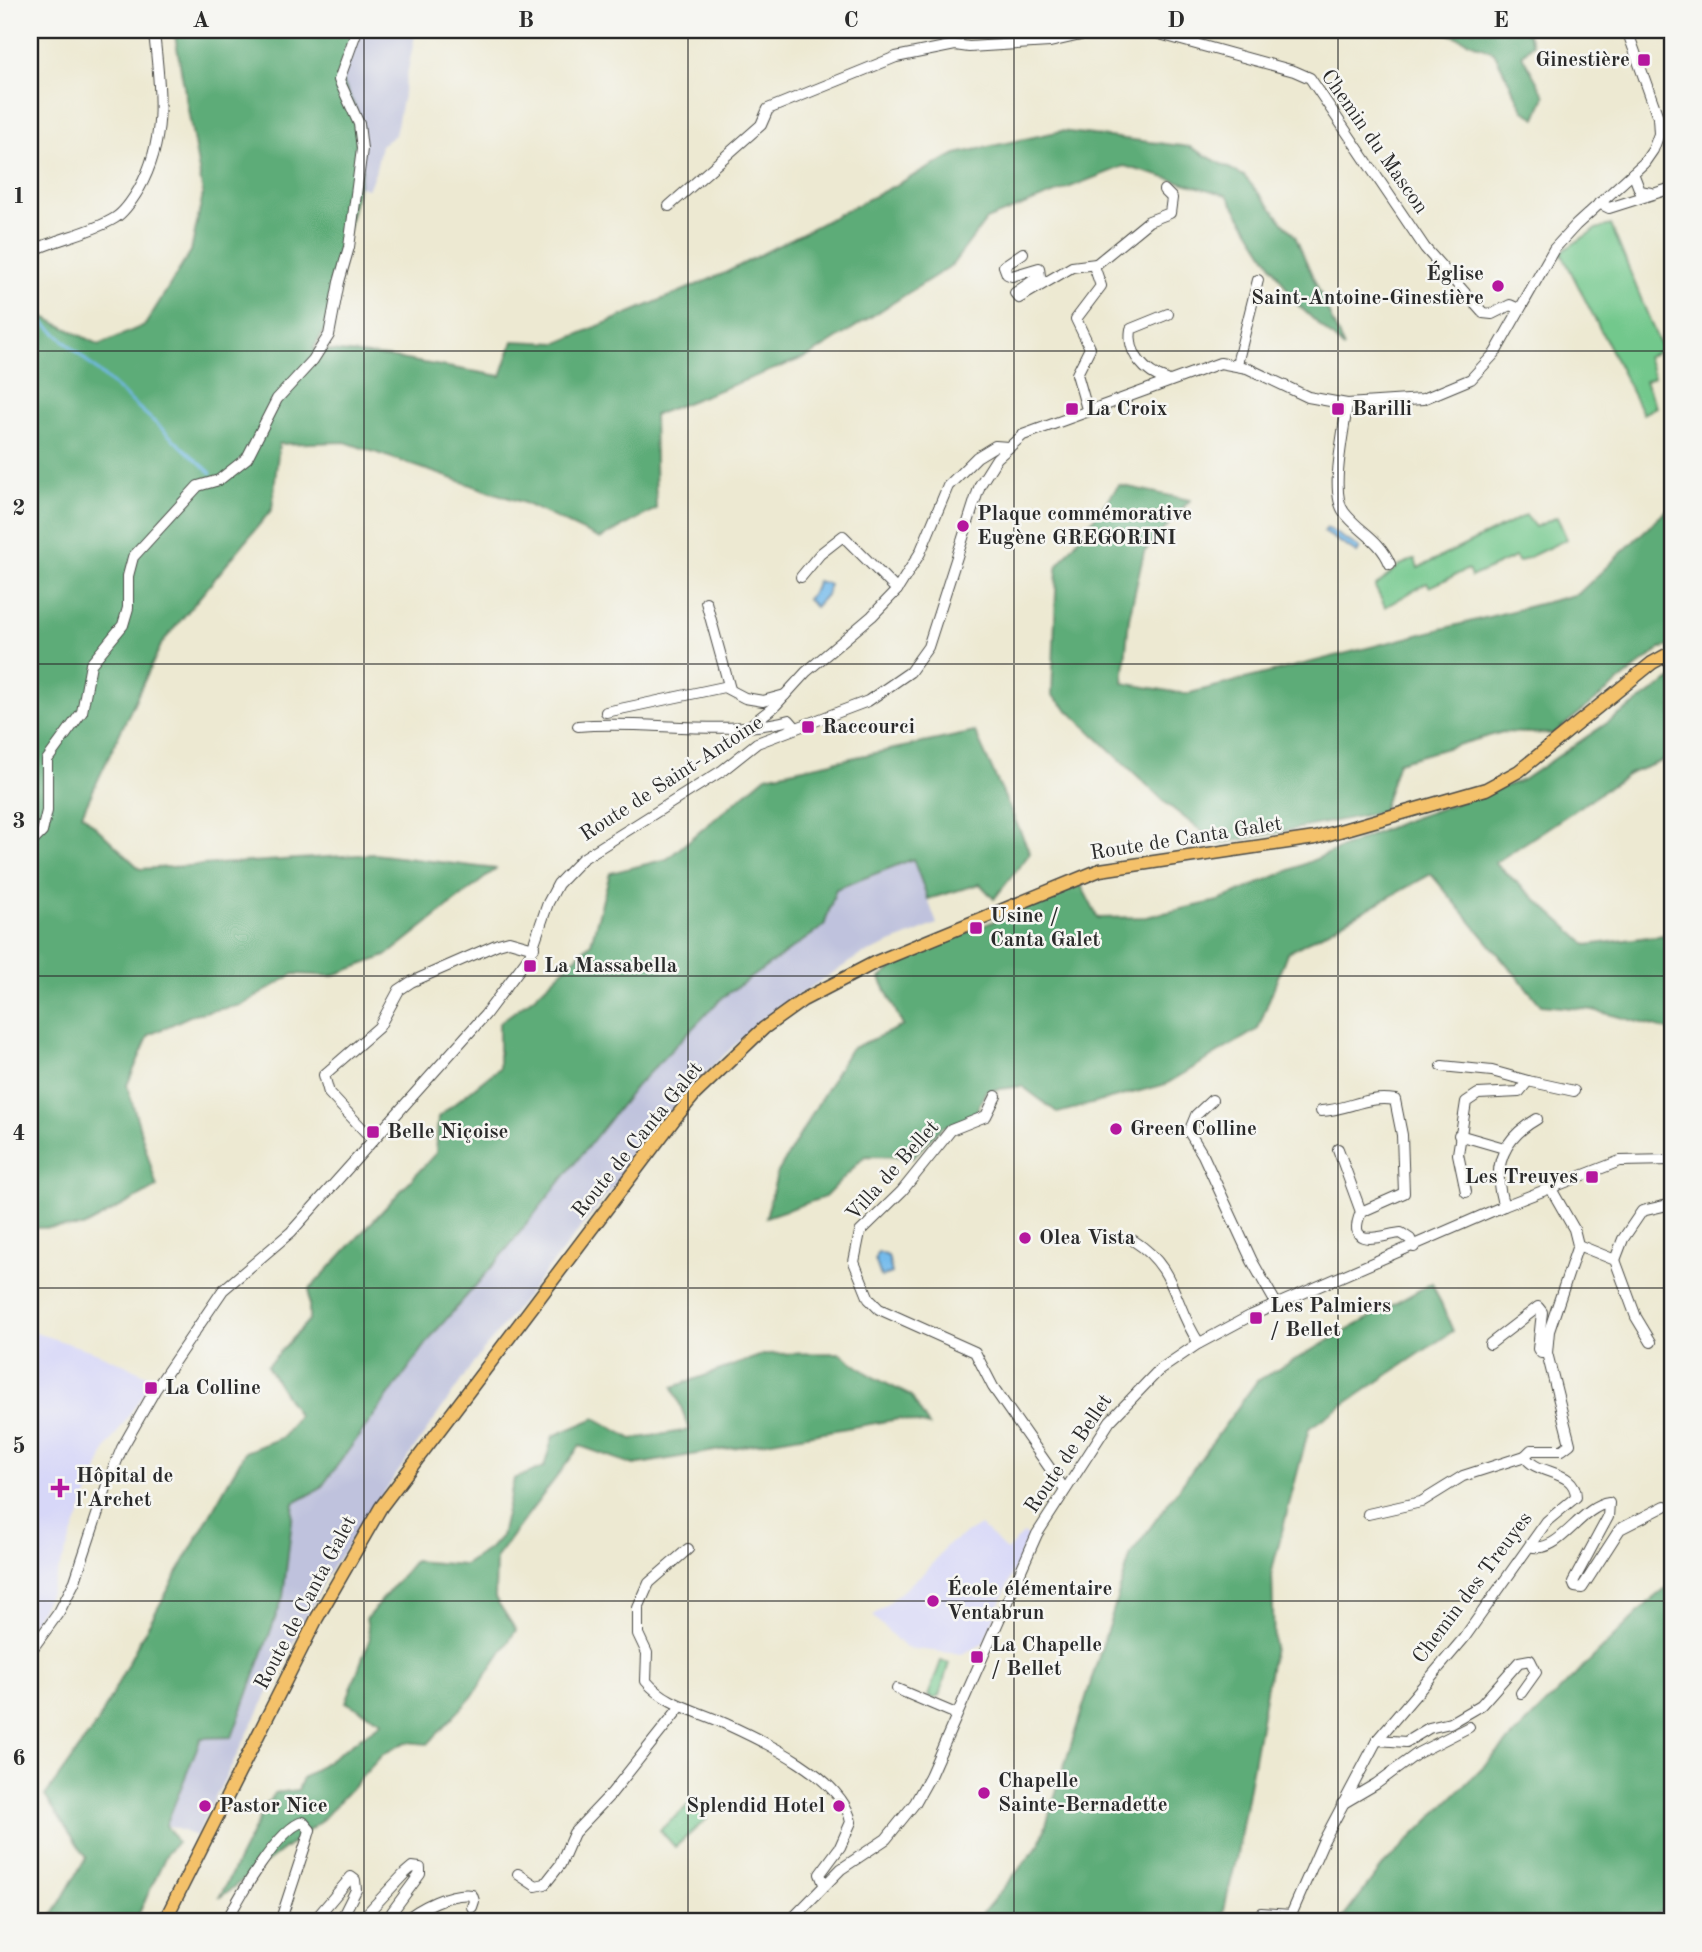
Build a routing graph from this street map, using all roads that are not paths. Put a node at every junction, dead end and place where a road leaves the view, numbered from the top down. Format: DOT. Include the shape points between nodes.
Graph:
graph roads {
  1 [pos="151,30"];
  2 [pos="357,30"];
  3 [pos="1627,30"];
  4 [pos="1633,173"];
  5 [pos="1672,188"];
  6 [pos="1164,190"];
  7 [pos="1611,192"];
  8 [pos="1651,194"];
  9 [pos="1634,200"];
  10 [pos="1599,203"];
  11 [pos="669,206"];
  12 [pos="30,252"];
  13 [pos="1023,253"];
  14 [pos="1096,264"];
  15 [pos="1258,280"];
  16 [pos="1519,309"];
  17 [pos="1168,314"];
  18 [pos="1237,364"];
  19 [pos="1167,380"];
  20 [pos="1347,404"];
  21 [pos="1087,409"];
  22 [pos="1008,447"];
  23 [pos="1391,564"];
  24 [pos="801,577"];
  25 [pos="897,590"];
  26 [pos="706,602"];
  27 [pos="1672,652"];
  28 [pos="730,688"];
  29 [pos="789,693"];
  30 [pos="606,712"];
  31 [pos="578,726"];
  32 [pos="748,727"];
  33 [pos="795,727"];
  34 [pos="30,844"];
  35 [pos="534,948"];
  36 [pos="1442,1066"];
  37 [pos="1528,1081"];
  38 [pos="1574,1091"];
  39 [pos="996,1096"];
  40 [pos="1212,1100"];
  41 [pos="1321,1111"];
  42 [pos="1537,1119"];
  43 [pos="1459,1135"];
  44 [pos="373,1140"];
  45 [pos="1504,1148"];
  46 [pos="1338,1149"];
  47 [pos="1672,1160"];
  48 [pos="1550,1187"];
  49 [pos="1466,1192"];
  50 [pos="1672,1203"];
  51 [pos="1504,1206"];
  52 [pos="1361,1212"];
  53 [pos="1135,1241"];
  54 [pos="1578,1245"];
  55 [pos="1414,1247"];
  56 [pos="1615,1260"];
  57 [pos="1277,1305"];
  58 [pos="1651,1342"];
  59 [pos="1199,1343"];
  60 [pos="1490,1344"];
  61 [pos="1547,1353"];
  62 [pos="1525,1456"];
  63 [pos="1065,1490"];
  64 [pos="1665,1506"];
  65 [pos="1368,1514"];
  66 [pos="1530,1546"];
  67 [pos="688,1549"];
  68 [pos="30,1652"];
  69 [pos="897,1689"];
  70 [pos="1521,1693"];
  71 [pos="681,1706"];
  72 [pos="956,1714"];
  73 [pos="1469,1727"];
  74 [pos="1377,1740"];
  75 [pos="1341,1805"];
  76 [pos="518,1874"];
  77 [pos="824,1884"];
  78 [pos="472,1907"];
  79 [pos="1261,1913"];
  80 [pos="164,1922"];
  81 [pos="226,1922"];
  82 [pos="280,1922"];
  83 [pos="313,1922"];
  84 [pos="340,1922"];
  85 [pos="359,1922"];
  86 [pos="394,1922"];
  87 [pos="403,1922"];
  88 [pos="789,1922"];
  1 -- 12 [label="street" via="161,121 157,146 135,197 118,216 94,229 55,239"];
  2 -- 34 [label="street" via="339,80 359,124 362,149 349,247 329,335 313,360 276,399 247,458 219,480 198,486 133,557 123,625 91,664 82,712 47,760 47,811 42,832"];
  3 -- 4 [label="street" via="1659,127 1649,158"];
  4 -- 7 [label="street"];
  4 -- 8 [label="street" via="1640,191"];
  5 -- 8 [label="street"];
  6 -- 14 [label="street" via="1172,198 1170,214 1149,222"];
  7 -- 9 [label="street"];
  7 -- 10 [label="street"];
  8 -- 9 [label="street"];
  9 -- 10 [label="street" via="1609,208"];
  10 -- 16 [label="street" via="1554,249"];
  11 -- 16 [label="street, Chemin du Mascon" via="761,125 768,109 896,57 955,45 1050,42 1121,31 1156,33 1310,78 1425,248 1483,313 1492,314 1510,305"];
  13 -- 14 [label="street" via="1004,266 1007,274 1039,268 1040,276 1015,293 1019,298 1072,267"];
  14 -- 21 [label="street" via="1101,286 1076,319 1090,348 1077,374"];
  15 -- 18 [label="street"];
  16 -- 20 [label="street" via="1488,363 1460,386 1423,399"];
  17 -- 19 [label="street" via="1131,329 1129,339 1146,371"];
  18 -- 19 [label="street, Route de Saint-Antoine" via="1220,363"];
  18 -- 20 [label="street" via="1308,397"];
  19 -- 21 [label="street, Route de Saint-Antoine"];
  20 -- 23 [label="street" via="1339,501 1345,513 1379,542"];
  21 -- 22 [label="street, Route de Saint-Antoine" via="1037,427"];
  22 -- 25 [label="street" via="995,446 955,477 920,553"];
  22 -- 33 [label="street, Route de Saint-Antoine" via="980,485 928,648 920,660 882,694"];
  24 -- 25 [label="street" via="843,536"];
  25 -- 29 [label="street"];
  26 -- 28 [label="street"];
  27 -- 80 [label="main road, Route de Canta Galet" via="1652,663 1519,771 1486,789 1315,838 1124,865 1081,876 874,963 803,1000 764,1028 676,1117 381,1507 317,1618"];
  28 -- 29 [label="street" via="744,698 763,701"];
  28 -- 30 [label="street"];
  29 -- 32 [label="street"];
  31 -- 32 [label="street"];
  32 -- 33 [label="street" via="789,720"];
  33 -- 35 [label="street, Route de Saint-Antoine" via="757,743 582,859 558,884"];
  35 -- 44 [label="street, Route de Saint-Antoine" via="485,1015"];
  35 -- 44 [label="street" via="509,941 498,944 411,982 399,990 379,1027 324,1075 329,1093"];
  36 -- 37 [label="street" via="1492,1071"];
  37 -- 38 [label="street"];
  37 -- 43 [label="street" via="1519,1092 1478,1094 1466,1102"];
  39 -- 63 [label="street, Villa de Bellet" via="986,1116 951,1130 902,1191 860,1233 854,1262 878,1309 975,1352 993,1387"];
  40 -- 57 [label="street" via="1196,1115 1189,1132"];
  41 -- 52 [label="street" via="1376,1097 1395,1100 1402,1135 1404,1193"];
  42 -- 45 [label="street" via="1520,1129"];
  43 -- 45 [label="street"];
  43 -- 49 [label="street"];
  44 -- 68 [label="street, Route de Saint-Antoine" via="291,1232 223,1290 149,1399 114,1466 68,1595"];
  45 -- 51 [label="street" via="1497,1168"];
  46 -- 52 [label="street"];
  47 -- 48 [label="street, Route de Bellet" via="1620,1161"];
  48 -- 51 [label="street, Route de Bellet"];
  48 -- 54 [label="street"];
  50 -- 56 [label="street" via="1636,1216"];
  51 -- 55 [label="street, Route de Bellet"];
  52 -- 55 [label="street" via="1357,1222 1365,1237 1375,1241 1401,1233"];
  53 -- 59 [label="street" via="1166,1270"];
  54 -- 56 [label="street"];
  54 -- 61 [label="street" via="1549,1331"];
  55 -- 57 [label="street, Route de Bellet"];
  56 -- 58 [label="street" via="1636,1317"];
  57 -- 59 [label="street, Route de Bellet"];
  59 -- 63 [label="street, Route de Bellet" via="1158,1371 1119,1410"];
  60 -- 61 [label="street" via="1538,1307 1542,1312 1538,1349"];
  61 -- 62 [label="street" via="1570,1444 1562,1450 1531,1450"];
  62 -- 65 [label="street" via="1463,1476 1420,1502"];
  62 -- 66 [label="street, Chemin des Treuyes" via="1533,1465 1564,1477 1576,1493 1574,1501 1547,1521"];
  63 -- 72 [label="street, Route de Bellet" via="1032,1544"];
  64 -- 66 [label="street" via="1620,1529 1583,1588 1573,1582 1608,1517 1609,1503 1579,1519 1549,1546"];
  66 -- 74 [label="street, Chemin des Treuyes" via="1464,1638"];
  67 -- 71 [label="street" via="649,1583 637,1613 638,1634 647,1653 646,1681 657,1694"];
  69 -- 72 [label="street"];
  70 -- 74 [label="street" via="1536,1672 1530,1660 1519,1662 1481,1705 1450,1723 1429,1728 1406,1742"];
  71 -- 76 [label="street" via="574,1833 560,1865 545,1884 536,1886"];
  71 -- 77 [label="street" via="747,1734 811,1771 834,1791 851,1822 841,1846 820,1874"];
  72 -- 77 [label="street, Route de Bellet" via="915,1803 886,1839"];
  73 -- 75 [label="street" via="1418,1753"];
  74 -- 75 [label="street, Chemin des Treuyes"];
  75 -- 79 [label="street, Chemin des Treuyes" via="1291,1915"];
  77 -- 88 [label="street, Route de Bellet"];
  78 -- 87 [label="street" via="472,1895 459,1895"];
  81 -- 82 [label="street" via="277,1842 303,1822 310,1830"];
  83 -- 84 [label="street" via="351,1877 356,1890"];
  85 -- 86 [label="street" via="405,1873 420,1868 421,1874 393,1912"];
}
